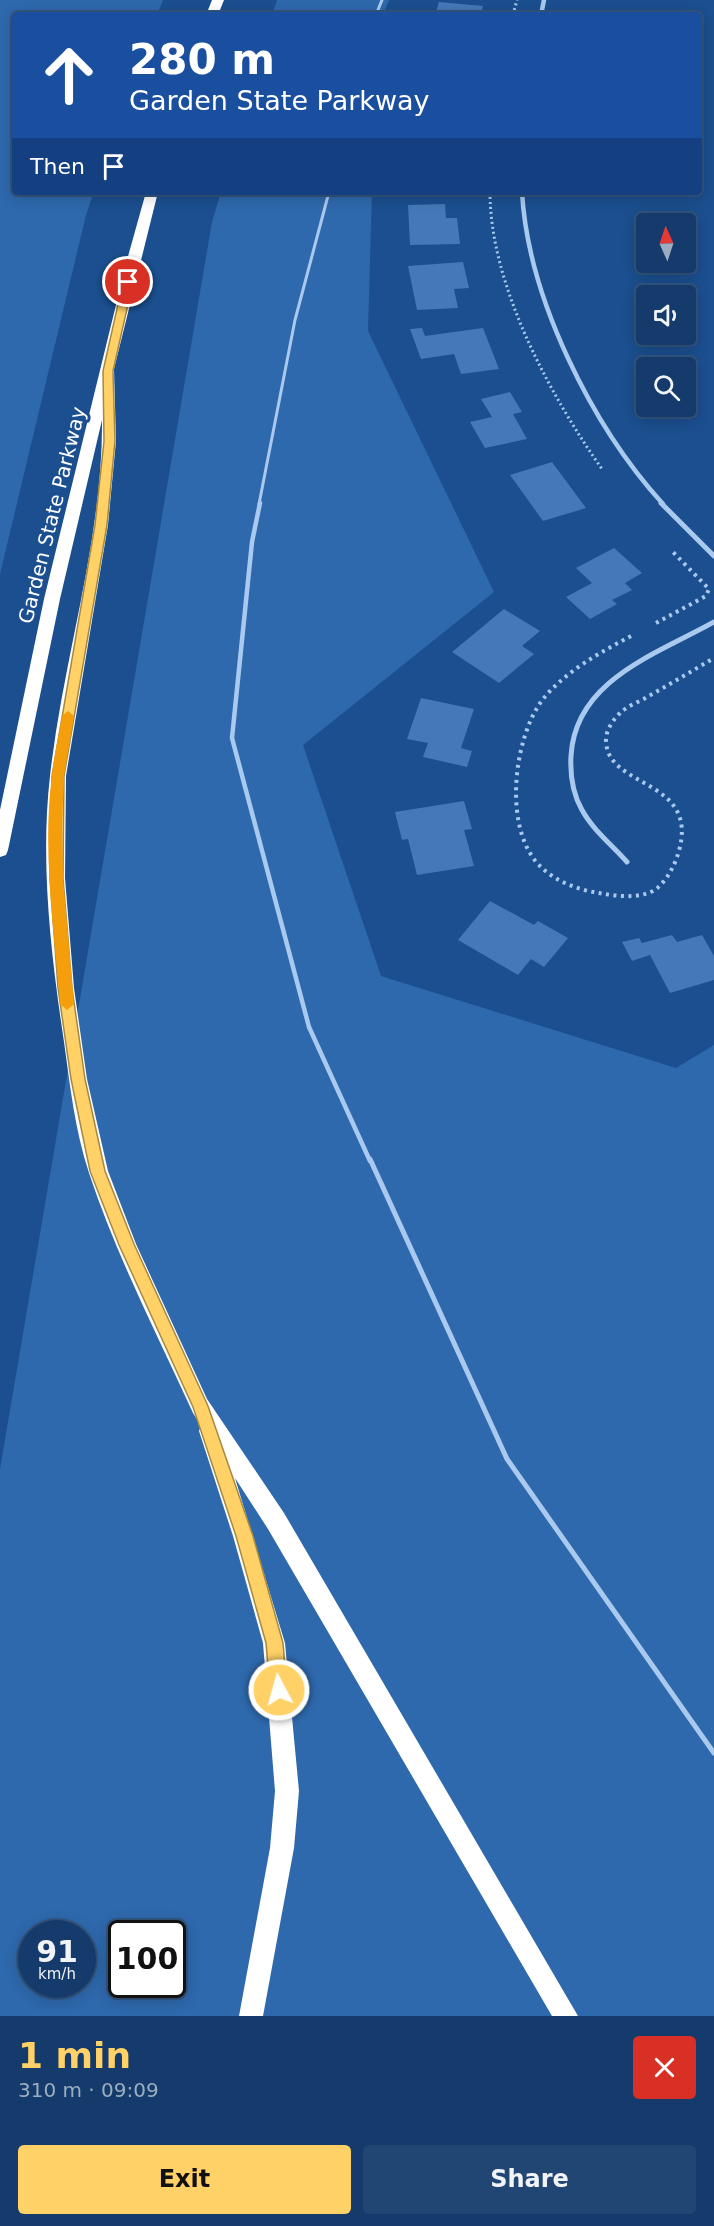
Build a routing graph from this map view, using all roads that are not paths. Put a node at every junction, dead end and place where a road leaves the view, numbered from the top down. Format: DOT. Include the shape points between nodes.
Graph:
graph roads {
  1 [pos="151,195"];
  2 [pos="328,195"];
  3 [pos="522,195"];
  4 [pos="108,371"];
  5 [pos="714,556"];
  6 [pos="714,622"];
  7 [pos="0,850"];
  8 [pos="627,862"];
  9 [pos="200,1406"];
  10 [pos="714,1753"];
  11 [pos="251,2016"];
  12 [pos="566,2016"];
  1 -- 4 [label="highway, Garden State Parkway"];
  2 -- 10 [label="lane" via="295,320 252,542 232,738 309,1027 507,1459"];
  3 -- 5 [label="street" via="530,254 540,286 563,346 605,431 672,518"];
  4 -- 7 [label="highway, Garden State Parkway" via="52,599"];
  4 -- 9 [label="highway" via="109,441 101,525 58,776 56,878 65,988 78,1079 98,1171"];
  6 -- 8 [label="street" via="616,678 593,696 572,736 570,770 580,808"];
  9 -- 11 [label="highway" via="244,1536 274,1643 284,1736 287,1791 282,1848"];
  9 -- 12 [label="highway" via="276,1521"];
}
